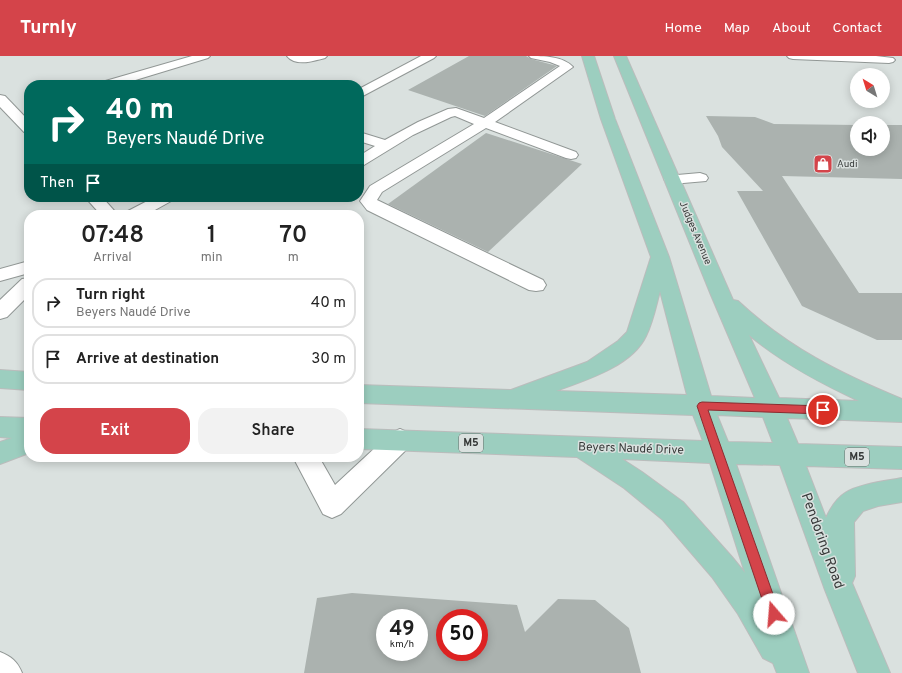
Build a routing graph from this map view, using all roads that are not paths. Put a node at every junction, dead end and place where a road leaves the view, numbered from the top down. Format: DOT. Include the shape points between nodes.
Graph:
graph roads {
  1 [pos="204,56"];
  2 [pos="293,56"];
  3 [pos="321,56"];
  4 [pos="430,56"];
  5 [pos="535,56"];
  6 [pos="588,56"];
  7 [pos="620,56"];
  8 [pos="781,56"];
  9 [pos="793,56"];
  10 [pos="891,61"];
  11 [pos="790,68"];
  12 [pos="123,80"];
  13 [pos="364,91"];
  14 [pos="0,99"];
  15 [pos="24,109"];
  16 [pos="13,112"];
  17 [pos="0,116"];
  18 [pos="484,123"];
  19 [pos="24,124"];
  20 [pos="364,138"];
  21 [pos="386,146"];
  22 [pos="571,155"];
  23 [pos="364,159"];
  24 [pos="700,178"];
  25 [pos="672,179"];
  26 [pos="98,202"];
  27 [pos="158,202"];
  28 [pos="105,210"];
  29 [pos="143,210"];
  30 [pos="660,257"];
  31 [pos="24,268"];
  32 [pos="0,275"];
  33 [pos="536,285"];
  34 [pos="24,288"];
  35 [pos="721,295"];
  36 [pos="2,306"];
  37 [pos="0,379"];
  38 [pos="24,380"];
  39 [pos="364,394"];
  40 [pos="505,400"];
  41 [pos="702,406"];
  42 [pos="772,409"];
  43 [pos="902,409"];
  44 [pos="902,412"];
  45 [pos="0,427"];
  46 [pos="24,428"];
  47 [pos="364,439"];
  48 [pos="400,440"];
  49 [pos="24,444"];
  50 [pos="583,448"];
  51 [pos="719,452"];
  52 [pos="0,453"];
  53 [pos="791,456"];
  54 [pos="902,458"];
  55 [pos="309,462"];
  56 [pos="902,490"];
  57 [pos="840,590"];
  58 [pos="0,668"];
  59 [pos="6,673"];
  60 [pos="788,673"];
  61 [pos="793,673"];
  62 [pos="874,673"];
  1 -- 12 [label="street"];
  2 -- 3 [label="street" via="304,60"];
  4 -- 13 [label="street"];
  5 -- 18 [label="street" via="565,64 566,67"];
  6 -- 30 [label="main road" via="608,119"];
  7 -- 25 [label="main road, Judges Avenue"];
  8 -- 11 [label="street"];
  9 -- 10 [label="street"];
  14 -- 16 [label="street"];
  15 -- 16 [label="street"];
  16 -- 17 [label="street"];
  16 -- 19 [label="street"];
  18 -- 21 [label="street" via="451,112 433,119"];
  18 -- 22 [label="street"];
  18 -- 33 [label="street" via="376,189 368,201 373,206"];
  20 -- 21 [label="street"];
  21 -- 23 [label="street"];
  24 -- 25 [label="street"];
  25 -- 35 [label="main road, Judges Avenue"];
  26 -- 28 [label="street"];
  27 -- 29 [label="street"];
  30 -- 40 [label="main road" via="636,335 626,347 595,368"];
  30 -- 41 [label="main road"];
  31 -- 32 [label="street"];
  34 -- 36 [label="street"];
  35 -- 42 [label="main road, Judges Avenue"];
  35 -- 43 [label="main road" via="746,322 802,363"];
  37 -- 38 [label="main road"];
  39 -- 40 [label="main road"];
  40 -- 41 [label="main road"];
  41 -- 42 [label="main road"];
  41 -- 51 [label="main road"];
  42 -- 44 [label="main road"];
  42 -- 53 [label="main road, Pendoring Road"];
  45 -- 46 [label="main road"];
  47 -- 48 [label="main road, Beyers Naudé Drive / M5"];
  48 -- 50 [label="main road, Beyers Naudé Drive / M5"];
  48 -- 55 [label="street" via="332,505"];
  49 -- 52 [label="main road"];
  50 -- 51 [label="main road, Beyers Naudé Drive / M5"];
  50 -- 60 [label="main road" via="648,491 673,511 698,538 749,603"];
  51 -- 53 [label="main road, Beyers Naudé Drive / M5"];
  51 -- 61 [label="main road"];
  53 -- 54 [label="main road, Beyers Naudé Drive / M5"];
  53 -- 57 [label="main road, Pendoring Road"];
  56 -- 57 [label="main road" via="854,502 840,518"];
  57 -- 62 [label="main road, Pendoring Road"];
  58 -- 59 [label="street"];
}
